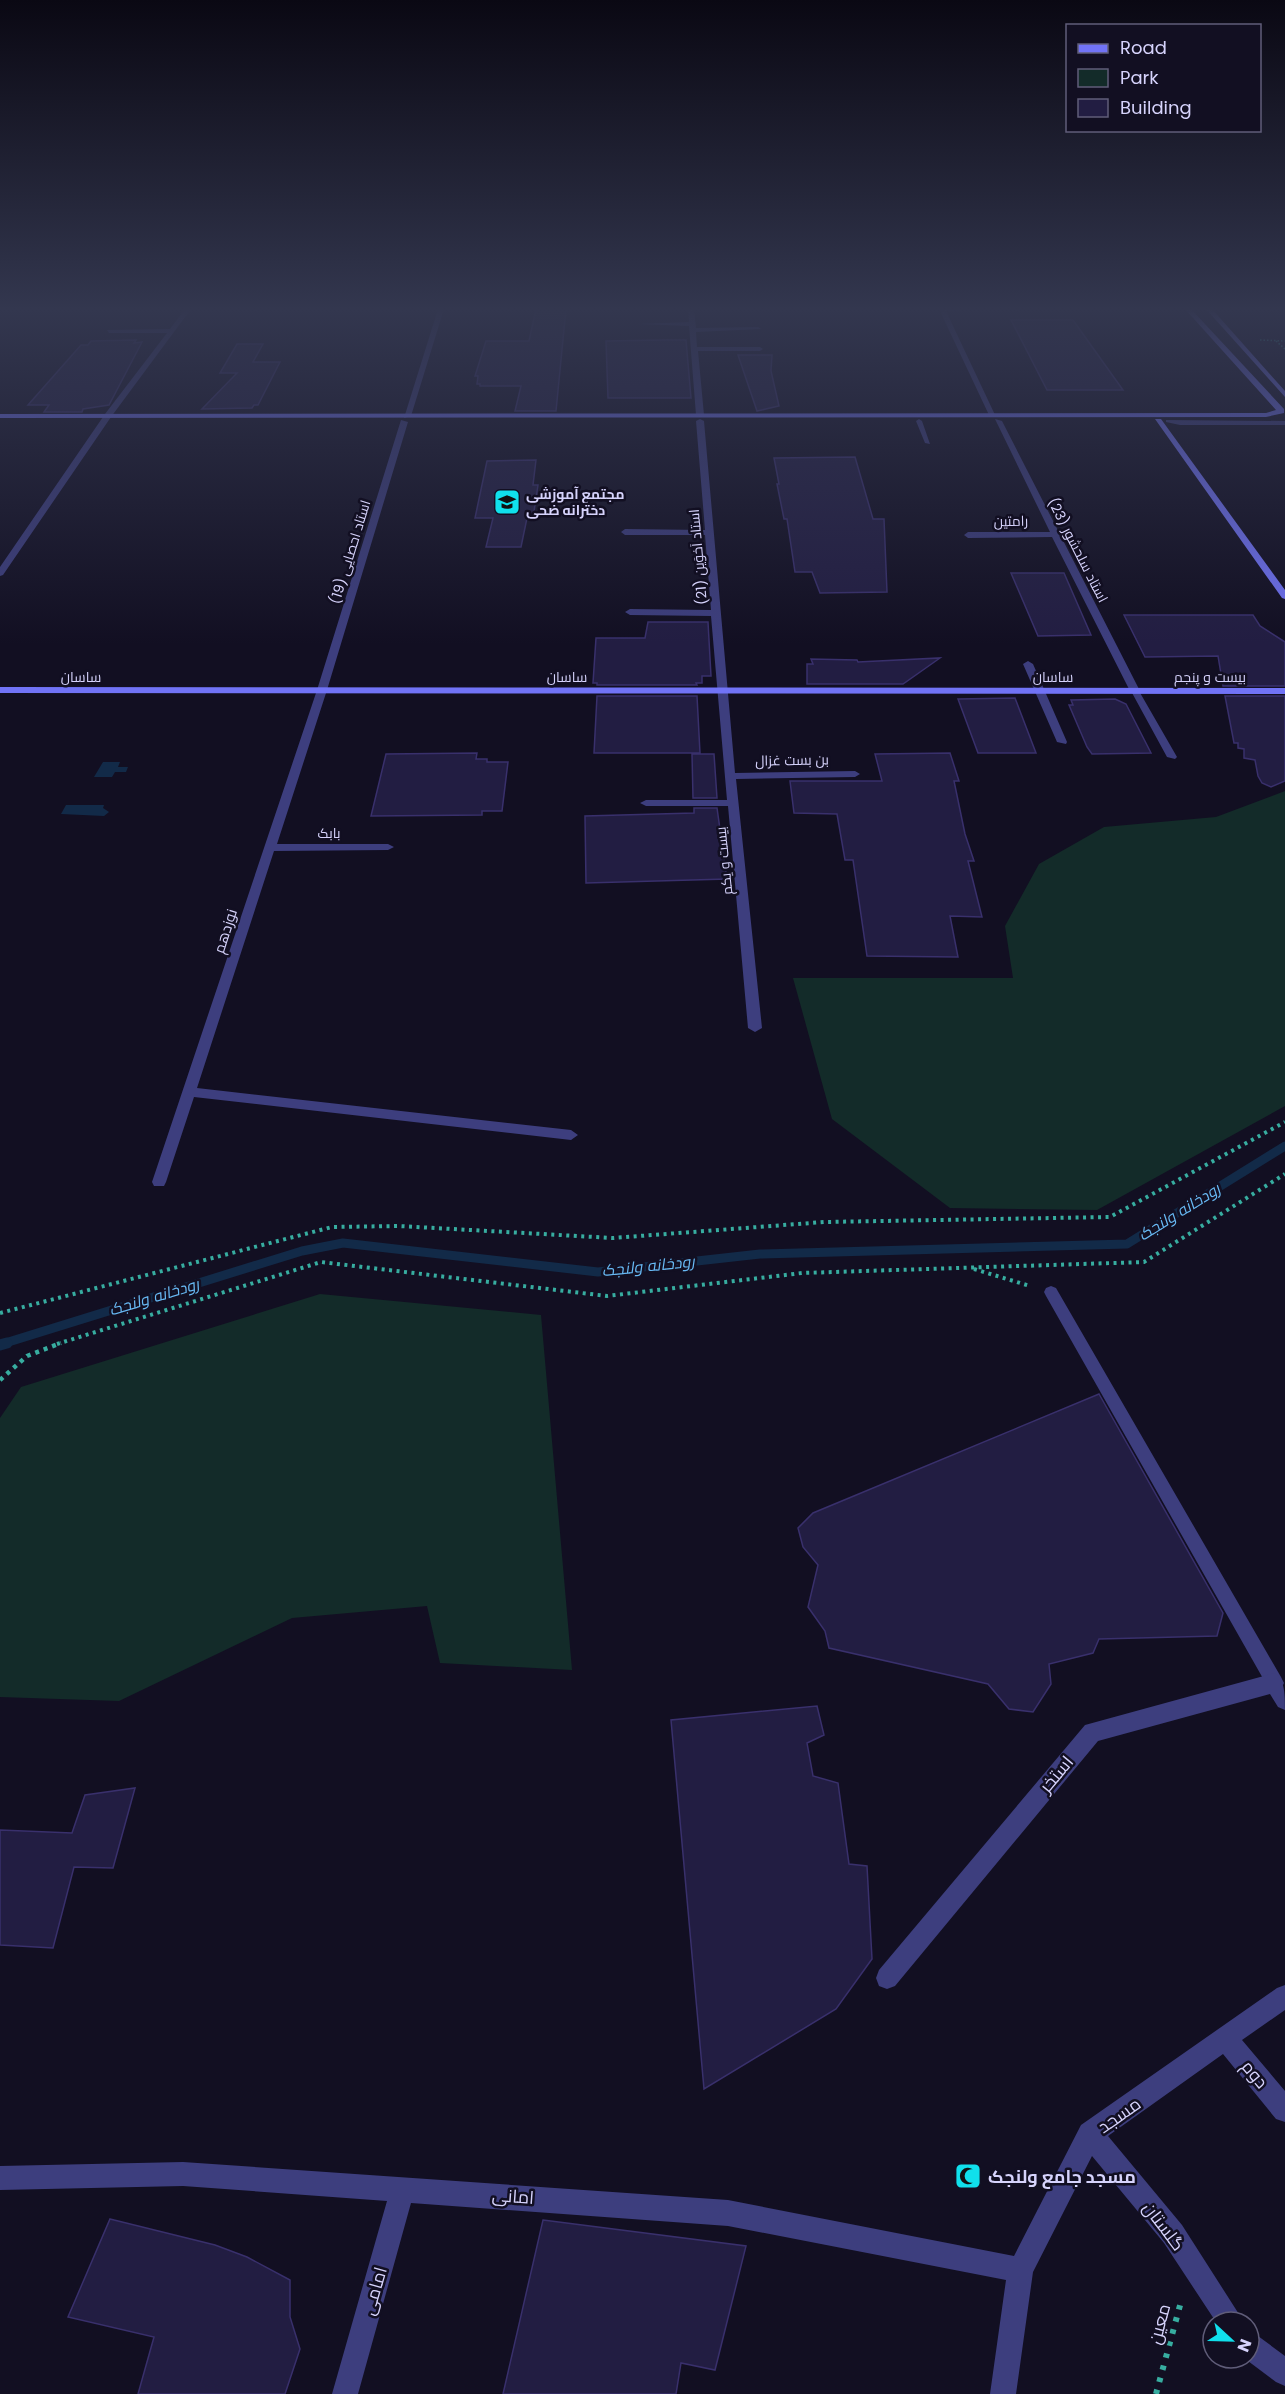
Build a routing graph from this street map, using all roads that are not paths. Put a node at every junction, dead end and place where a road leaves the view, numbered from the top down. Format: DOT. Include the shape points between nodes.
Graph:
graph roads {
  1 [pos="46,421"];
  2 [pos="106,421"];
  3 [pos="405,421"];
  4 [pos="700,421"];
  5 [pos="899,421"];
  6 [pos="919,421"];
  7 [pos="926,421"];
  8 [pos="996,421"];
  9 [pos="1147,421"];
  10 [pos="1163,421"];
  11 [pos="1285,421"];
  12 [pos="0,422"];
  13 [pos="928,443"];
  14 [pos="625,532"];
  15 [pos="710,533"];
  16 [pos="968,534"];
  17 [pos="1055,534"];
  18 [pos="0,573"];
  19 [pos="1285,597"];
  20 [pos="630,612"];
  21 [pos="716,613"];
  22 [pos="1028,664"];
  23 [pos="0,690"];
  24 [pos="322,690"];
  25 [pos="722,691"];
  26 [pos="1040,691"];
  27 [pos="1135,691"];
  28 [pos="1285,691"];
  29 [pos="1062,742"];
  30 [pos="1172,757"];
  31 [pos="855,774"];
  32 [pos="730,776"];
  33 [pos="646,803"];
  34 [pos="733,803"];
  35 [pos="387,847"];
  36 [pos="270,848"];
  37 [pos="755,1028"];
  38 [pos="189,1092"];
  39 [pos="571,1136"];
  40 [pos="159,1182"];
  41 [pos="1051,1292"];
  42 [pos="1280,1691"];
  43 [pos="887,1978"];
  44 [pos="1285,1996"];
  45 [pos="1226,2039"];
  46 [pos="1285,2110"];
  47 [pos="1090,2134"];
  48 [pos="0,2178"];
  49 [pos="404,2188"];
  50 [pos="1020,2270"];
  51 [pos="1223,2310"];
  52 [pos="1261,2354"];
  53 [pos="1285,2373"];
  54 [pos="345,2394"];
  55 [pos="1003,2394"];
  1 -- 12 [label="main road"];
  2 -- 18 [label="street"];
  3 -- 24 [label="street, استاد احصایی (19)"];
  4 -- 15 [label="street, استاد اَخوَين (21)"];
  5 -- 6 [label="main road"];
  6 -- 7 [label="main road"];
  6 -- 13 [label="lane"];
  8 -- 17 [label="street, استاد سلحشور (23)"];
  9 -- 10 [label="main road"];
  10 -- 11 [label="main road"];
  10 -- 19 [label="main road"];
  14 -- 15 [label="street"];
  15 -- 21 [label="street, استاد اَخوَين (21)"];
  16 -- 17 [label="street, رامتین"];
  17 -- 27 [label="street, استاد سلحشور (23)"];
  20 -- 21 [label="street"];
  21 -- 25 [label="street, استاد اَخوَين (21)"];
  22 -- 26 [label="street"];
  23 -- 24 [label="main road, ساسان"];
  24 -- 25 [label="main road, ساسان"];
  24 -- 36 [label="street, نوزدهم"];
  25 -- 26 [label="main road, ساسان"];
  25 -- 32 [label="street, بیست و یکم"];
  26 -- 27 [label="main road, ساسان"];
  26 -- 29 [label="street"];
  27 -- 28 [label="main road, بیست و پنجم"];
  27 -- 30 [label="lane"];
  31 -- 32 [label="street, بن بست غزال"];
  32 -- 34 [label="street, بیست و یکم"];
  33 -- 34 [label="street"];
  34 -- 37 [label="street, بیست و یکم"];
  35 -- 36 [label="street, بابک"];
  36 -- 38 [label="street, نوزدهم"];
  38 -- 39 [label="street"];
  38 -- 40 [label="street, نوزدهم"];
  41 -- 42 [label="lane"];
  42 -- 43 [label="street, استخر" via="1092,1732"];
  44 -- 45 [label="street, مسجد"];
  45 -- 46 [label="street, دوم"];
  45 -- 47 [label="street, مسجد"];
  47 -- 50 [label="street, مسجد"];
  47 -- 51 [label="street, گلستان" via="1173,2234"];
  48 -- 49 [label="street, امانی" via="183,2174"];
  49 -- 50 [label="street, امانی" via="728,2213"];
  49 -- 54 [label="street, امامی"];
  50 -- 55 [label="street, مسجد"];
  52 -- 53 [label="street"];
}
